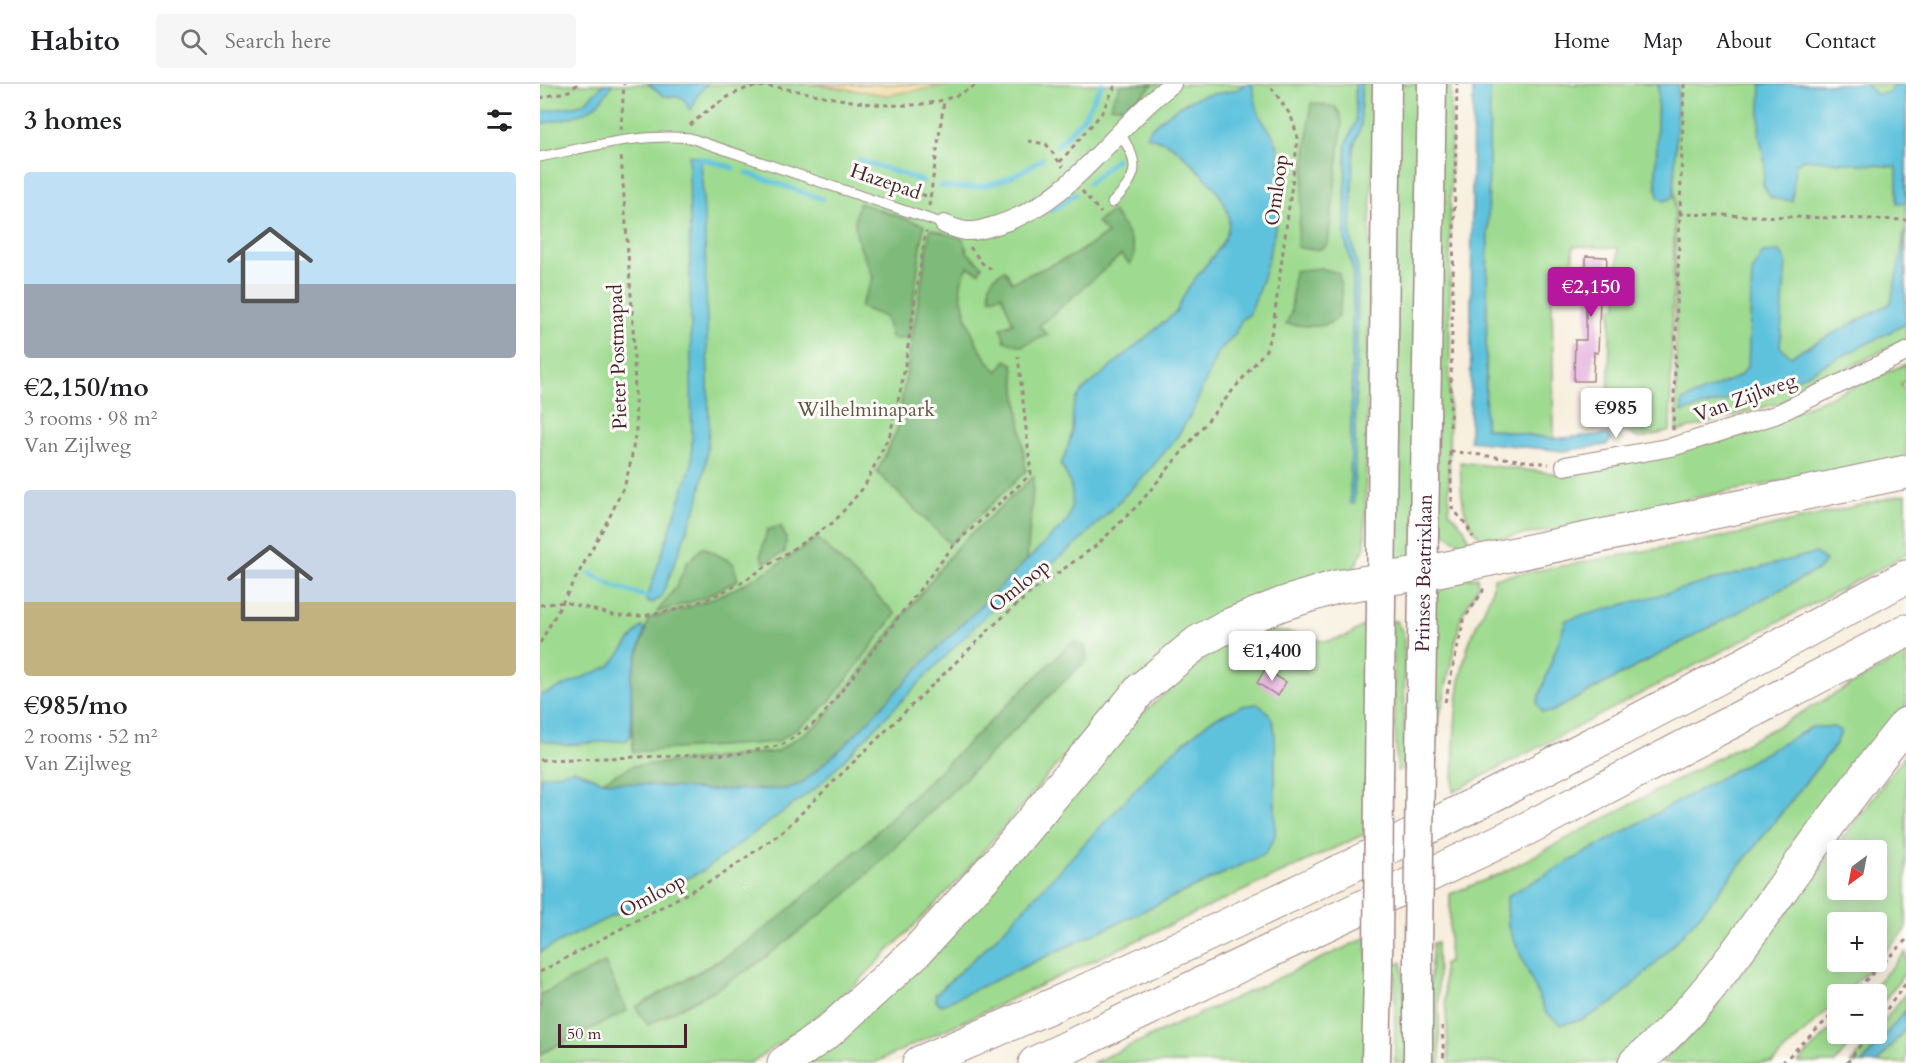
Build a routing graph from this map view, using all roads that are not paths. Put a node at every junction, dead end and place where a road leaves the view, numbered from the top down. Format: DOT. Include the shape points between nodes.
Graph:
graph roads {
  1 [pos="1172,84"];
  2 [pos="1387,84"];
  3 [pos="1432,84"];
  4 [pos="1119,132"];
  5 [pos="540,156"];
  6 [pos="1112,203"];
  7 [pos="936,222"];
  8 [pos="1906,352"];
  9 [pos="1565,466"];
  10 [pos="1906,472"];
  11 [pos="1424,573"];
  12 [pos="1906,577"];
  13 [pos="1381,580"];
  14 [pos="1906,631"];
  15 [pos="1906,724"];
  16 [pos="784,1063"];
  17 [pos="919,1063"];
  18 [pos="1035,1063"];
  19 [pos="1376,1063"];
  20 [pos="1418,1063"];
  21 [pos="1635,1063"];
  1 -- 4 [label="street, Hazepad" via="1148,101"];
  2 -- 13 [label="main road, Prinses Beatrixlaan"];
  3 -- 11 [label="main road, Prinses Beatrixlaan"];
  4 -- 6 [label="lane" via="1131,149 1136,166 1130,185"];
  4 -- 7 [label="street, Hazepad" via="1073,180 1014,220 977,231"];
  5 -- 7 [label="lane, Hazepad" via="620,141 690,138"];
  8 -- 9 [label="street, Van Zijlweg" via="1775,415 1672,447"];
  10 -- 11 [label="highway"];
  11 -- 13 [label="highway"];
  11 -- 20 [label="main road, Prinses Beatrixlaan, bridge"];
  12 -- 17 [label="highway" via="1706,686 1503,789 1138,965"];
  13 -- 16 [label="highway" via="1336,587 1255,614 1198,642 1166,667 1141,689 997,862 916,952 829,1031"];
  13 -- 19 [label="main road, Prinses Beatrixlaan, bridge"];
  14 -- 18 [label="highway" via="1527,828"];
  15 -- 21 [label="highway" via="1865,774 1726,967 1675,1028"];
}
